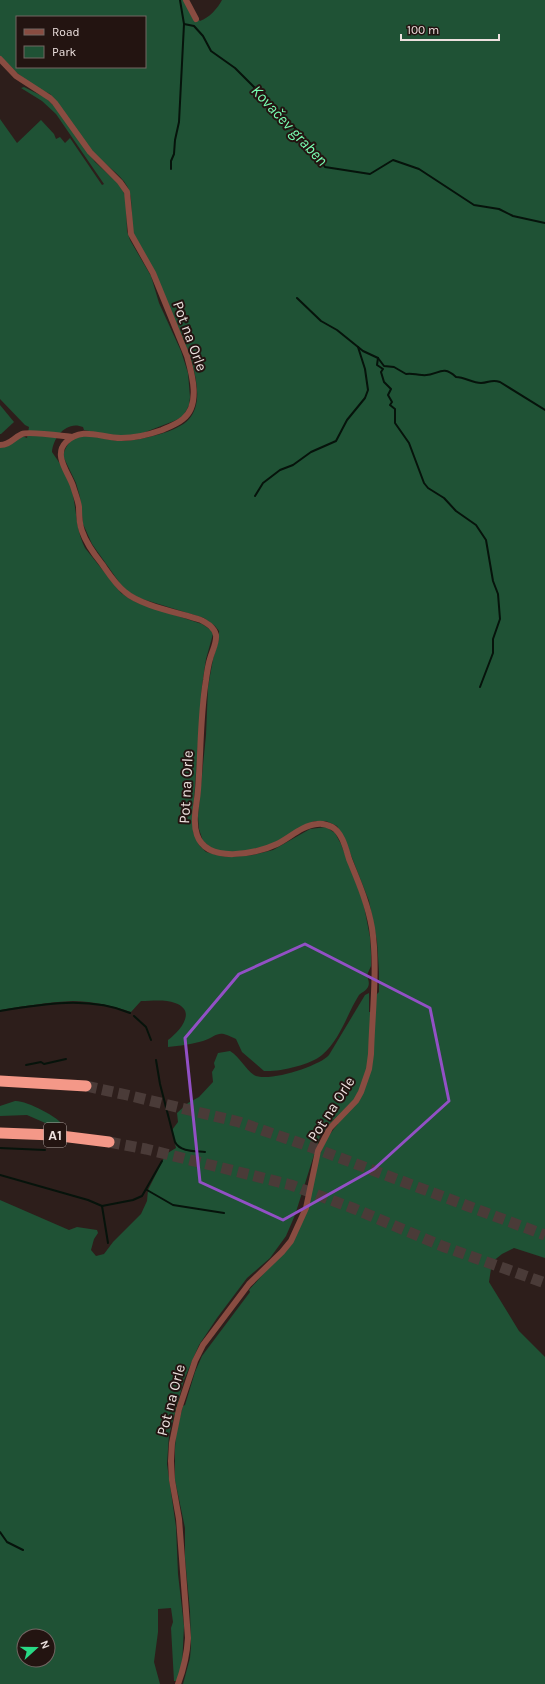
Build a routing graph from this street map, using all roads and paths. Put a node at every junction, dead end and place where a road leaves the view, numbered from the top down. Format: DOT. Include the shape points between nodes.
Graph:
graph roads {
  1 [pos="186,0"];
  2 [pos="196,18"];
  3 [pos="0,59"];
  4 [pos="72,437"];
  5 [pos="0,445"];
  6 [pos="0,1081"];
  7 [pos="86,1086"];
  8 [pos="0,1133"];
  9 [pos="109,1142"];
  10 [pos="178,1684"];
  1 -- 2 [label="street"];
  3 -- 4 [label="street, Pot na Orle" via="16,76 55,103 90,152 124,188 128,199 131,234 153,273 191,370 194,391 192,406 182,420 148,435 134,438 91,433"];
  4 -- 5 [label="street" via="30,433 22,434 7,445"];
  4 -- 10 [label="street, Pot na Orle" via="62,446 61,459 75,493 81,529 96,556 124,592 143,603 201,620 209,624 216,636 206,682 195,814 195,825 201,843 216,852 229,855 243,854 276,845 317,824 333,827 344,844 365,900 374,947 371,1054 363,1087 356,1101 330,1128 324,1138 315,1163 306,1208 291,1241 249,1284 203,1345 179,1409 171,1461 179,1519 188,1638 185,1666"];
  6 -- 7 [label="highway"];
  8 -- 9 [label="highway, A1" via="90,1138"];
}
